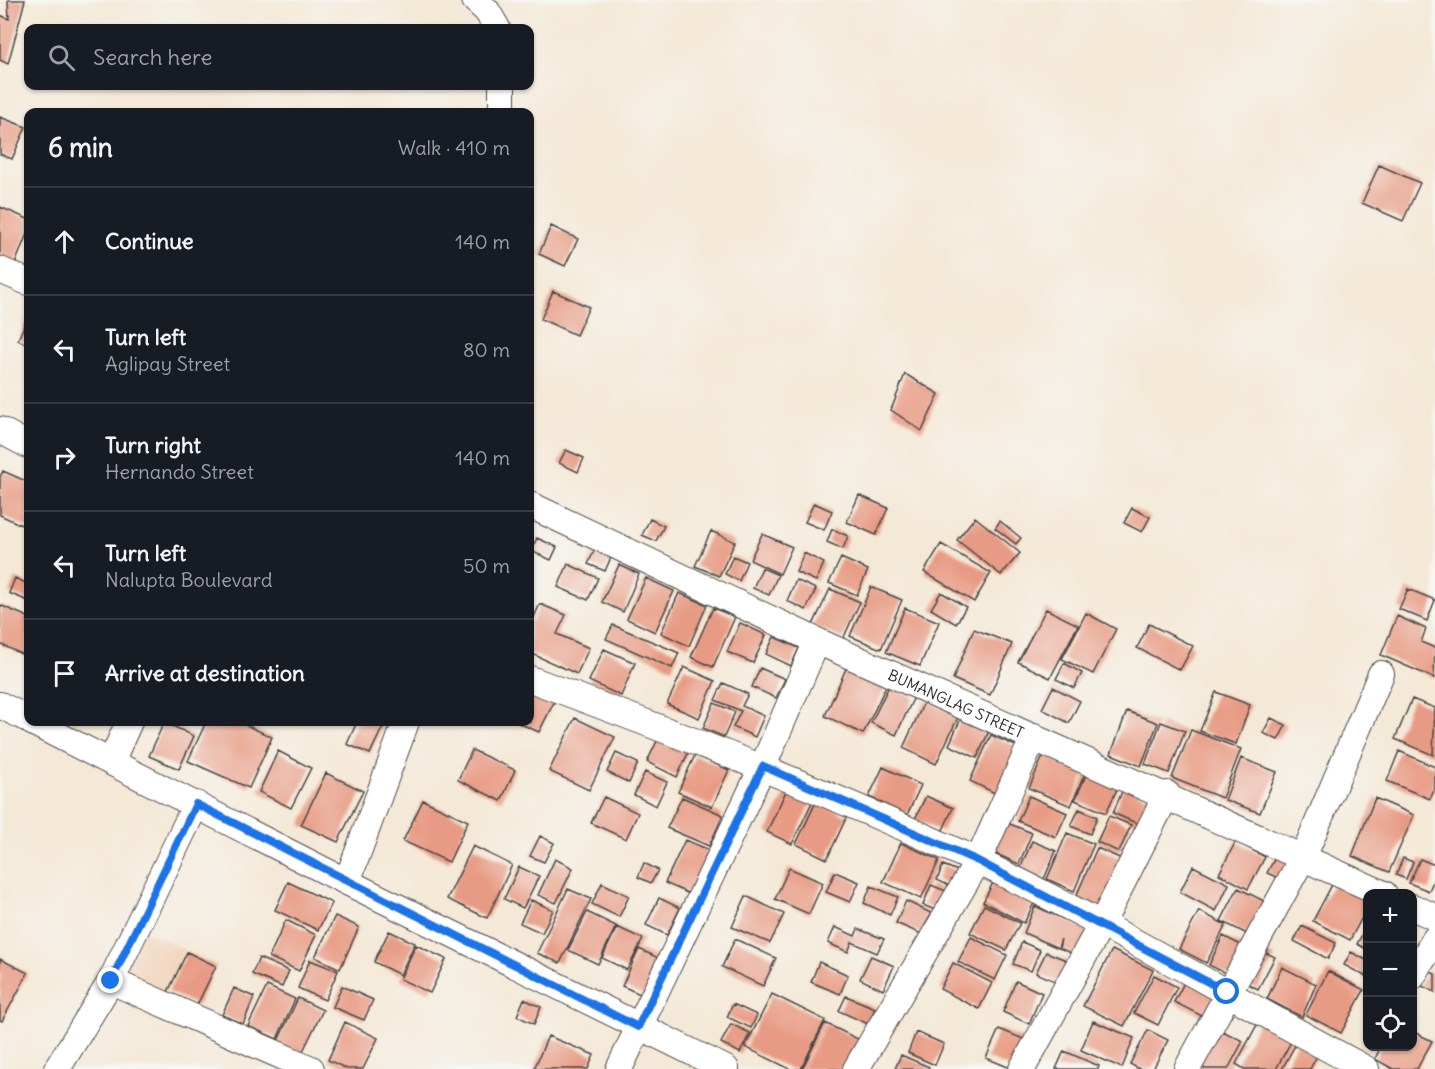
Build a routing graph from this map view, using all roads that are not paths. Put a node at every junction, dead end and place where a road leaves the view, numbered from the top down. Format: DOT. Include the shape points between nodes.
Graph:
graph roads {
  1 [pos="475,0"];
  2 [pos="495,24"];
  3 [pos="502,90"];
  4 [pos="502,108"];
  5 [pos="0,270"];
  6 [pos="24,280"];
  7 [pos="0,430"];
  8 [pos="24,443"];
  9 [pos="534,507"];
  10 [pos="817,641"];
  11 [pos="1381,674"];
  12 [pos="534,680"];
  13 [pos="0,705"];
  14 [pos="24,717"];
  15 [pos="41,726"];
  16 [pos="127,726"];
  17 [pos="405,726"];
  18 [pos="1034,736"];
  19 [pos="111,762"];
  20 [pos="763,766"];
  21 [pos="1167,794"];
  22 [pos="196,804"];
  23 [pos="1304,855"];
  24 [pos="978,861"];
  25 [pos="347,882"];
  26 [pos="1374,889"];
  27 [pos="1417,909"];
  28 [pos="1435,917"];
  29 [pos="1101,925"];
  30 [pos="1435,939"];
  31 [pos="1417,970"];
  32 [pos="111,981"];
  33 [pos="1227,992"];
  34 [pos="638,1027"];
  35 [pos="1364,1063"];
  36 [pos="57,1069"];
  37 [pos="311,1069"];
  38 [pos="619,1069"];
  39 [pos="726,1069"];
  40 [pos="856,1069"];
  41 [pos="1022,1069"];
  42 [pos="1187,1069"];
  1 -- 2 [label="street"];
  3 -- 4 [label="street"];
  5 -- 6 [label="street"];
  7 -- 8 [label="street"];
  9 -- 10 [label="street, BUMANGLAG STREET"];
  10 -- 18 [label="street, BUMANGLAG STREET"];
  10 -- 20 [label="street"];
  11 -- 23 [label="street"];
  12 -- 20 [label="street"];
  13 -- 14 [label="street"];
  15 -- 19 [label="street"];
  16 -- 19 [label="street"];
  17 -- 25 [label="street"];
  18 -- 21 [label="street, BUMANGLAG STREET"];
  18 -- 24 [label="street"];
  19 -- 22 [label="street"];
  20 -- 24 [label="street"];
  20 -- 34 [label="street"];
  21 -- 23 [label="street, BUMANGLAG STREET"];
  21 -- 29 [label="street"];
  22 -- 25 [label="street"];
  22 -- 32 [label="street"];
  23 -- 26 [label="street, BUMANGLAG STREET"];
  23 -- 33 [label="street"];
  24 -- 29 [label="street"];
  24 -- 40 [label="street"];
  25 -- 34 [label="street"];
  27 -- 28 [label="street"];
  29 -- 33 [label="street"];
  29 -- 41 [label="street"];
  30 -- 31 [label="street"];
  32 -- 36 [label="street"];
  32 -- 37 [label="street"];
  33 -- 35 [label="street"];
  33 -- 42 [label="street"];
  34 -- 38 [label="street"];
  34 -- 39 [label="street"];
}
